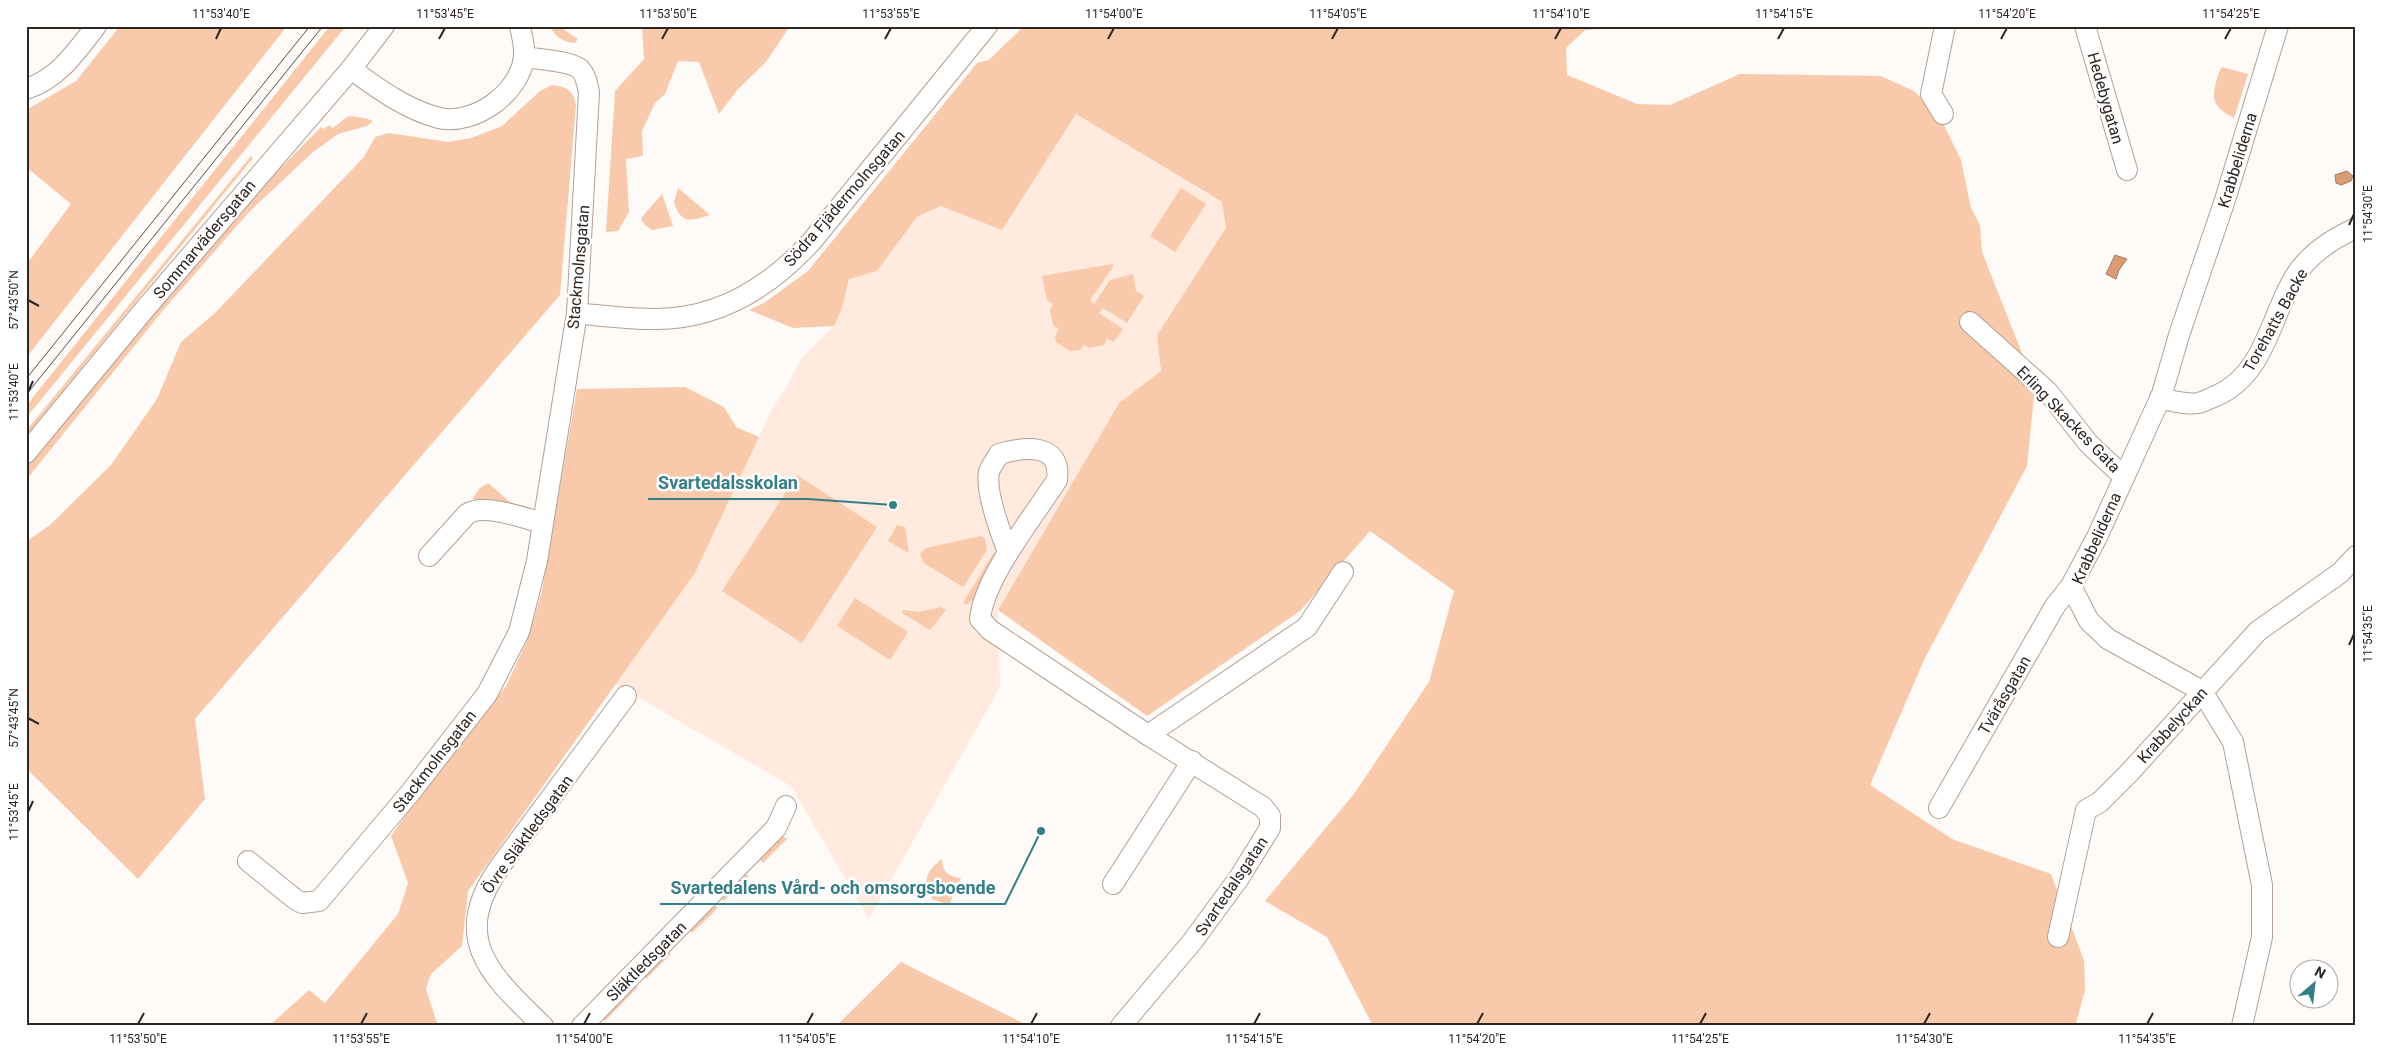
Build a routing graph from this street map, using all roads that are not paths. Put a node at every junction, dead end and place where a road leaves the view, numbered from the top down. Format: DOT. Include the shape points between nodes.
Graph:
graph roads {
  1 [pos="96,26"];
  2 [pos="384,26"];
  3 [pos="520,26"];
  4 [pos="987,26"];
  5 [pos="1946,26"];
  6 [pos="2085,26"];
  7 [pos="2278,26"];
  8 [pos="524,57"];
  9 [pos="352,69"];
  10 [pos="26,89"];
  11 [pos="1944,114"];
  12 [pos="2127,170"];
  13 [pos="2356,228"];
  14 [pos="577,313"];
  15 [pos="1970,322"];
  16 [pos="2160,398"];
  17 [pos="26,454"];
  18 [pos="2124,476"];
  19 [pos="543,523"];
  20 [pos="1008,552"];
  21 [pos="429,556"];
  22 [pos="2356,556"];
  23 [pos="1343,572"];
  24 [pos="2071,586"];
  25 [pos="2202,691"];
  26 [pos="626,696"];
  27 [pos="1148,735"];
  28 [pos="1192,761"];
  29 [pos="786,806"];
  30 [pos="1939,808"];
  31 [pos="248,861"];
  32 [pos="1113,884"];
  33 [pos="2058,937"];
  34 [pos="543,1026"];
  35 [pos="582,1026"];
  36 [pos="1121,1026"];
  37 [pos="2242,1026"];
  1 -- 10 [label="street" via="61,68 40,85"];
  2 -- 9 [label="street, Sommarvädersgatan"];
  3 -- 8 [label="street"];
  4 -- 14 [label="street, Södra Fjädermolnsgatan" via="812,241 752,293 690,315 654,320"];
  5 -- 11 [label="street" via="1931,94"];
  6 -- 12 [label="street, Hedebygatan"];
  7 -- 16 [label="street, Krabbeliderna"];
  8 -- 9 [label="street" via="520,73 497,101 480,112 459,118 441,118 424,113"];
  8 -- 14 [label="street, Stackmolnsgatan" via="571,65 580,69 587,81"];
  9 -- 17 [label="street, Sommarvädersgatan" via="144,310"];
  13 -- 16 [label="street, Torehatts Backe" via="2321,247 2295,277 2262,351 2241,380 2225,392 2199,403"];
  14 -- 19 [label="street, Stackmolnsgatan"];
  15 -- 18 [label="street, Erling Skackes Gata" via="2048,392 2090,444"];
  16 -- 18 [label="street, Krabbeliderna"];
  18 -- 24 [label="street, Krabbeliderna" via="2097,538"];
  19 -- 21 [label="street" via="474,510"];
  19 -- 31 [label="street, Stackmolnsgatan" via="519,632 486,694 410,793 320,901 302,903"];
  20 -- 20 [label="street, Svartedalsgatan" via="1056,480 1058,468 1053,457 1042,451 1018,449 999,454 989,472 991,496"];
  20 -- 27 [label="street, Svartedalsgatan" via="981,604 980,619 990,630"];
  22 -- 25 [label="street, Krabbelyckan" via="2340,573 2258,632"];
  23 -- 27 [label="street" via="1307,626"];
  24 -- 25 [label="street, Krabbeliderna" via="2089,621 2108,639"];
  24 -- 30 [label="street, Tväråsgatan" via="2055,606"];
  25 -- 33 [label="street, Krabbelyckan" via="2129,773 2100,802 2086,810"];
  25 -- 37 [label="street, Krabbeliderna" via="2233,742 2262,885 2262,937"];
  26 -- 34 [label="street, Övre Släktledsgatan" via="501,864 480,900 479,944 488,966 508,992"];
  27 -- 28 [label="street, Svartedalsgatan"];
  28 -- 32 [label="street"];
  28 -- 36 [label="street, Svartedalsgatan" via="1263,807 1270,816 1270,828 1239,878 1192,942"];
  29 -- 35 [label="street, Släktledsgatan" via="776,828"];
}
